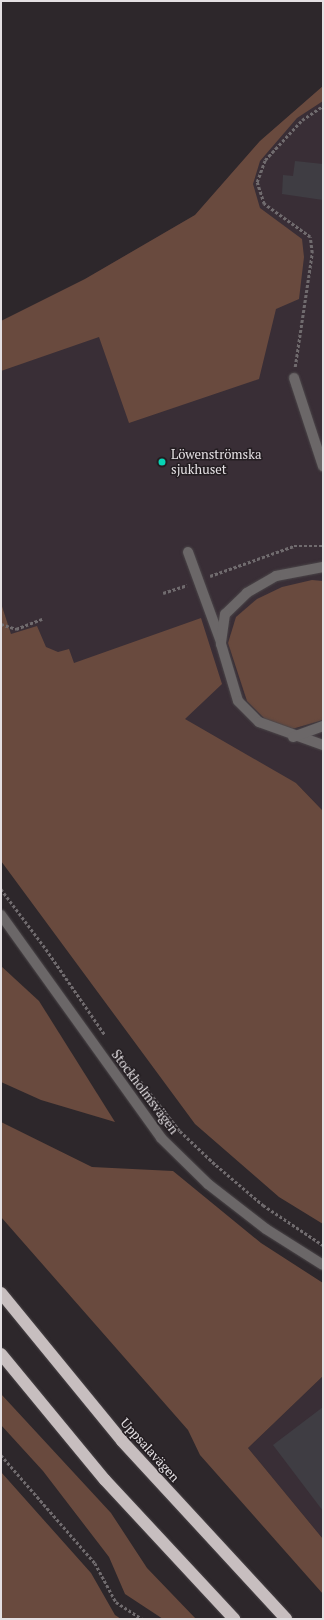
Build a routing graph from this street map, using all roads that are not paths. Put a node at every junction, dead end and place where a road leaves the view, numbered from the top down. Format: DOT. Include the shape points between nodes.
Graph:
graph roads {
  1 [pos="294,378"];
  2 [pos="323,466"];
  3 [pos="188,552"];
  4 [pos="323,567"];
  5 [pos="221,644"];
  6 [pos="323,726"];
  7 [pos="293,737"];
  8 [pos="323,745"];
  9 [pos="1,915"];
  10 [pos="323,1265"];
  11 [pos="1,1293"];
  12 [pos="1,1354"];
  13 [pos="234,1619"];
  14 [pos="286,1619"];
  1 -- 2 [label="street"];
  3 -- 5 [label="street"];
  4 -- 5 [label="street" via="276,576 247,592 225,614"];
  5 -- 7 [label="street" via="238,701 258,722"];
  6 -- 7 [label="street"];
  7 -- 8 [label="street"];
  9 -- 10 [label="street, Stockholmsvägen" via="161,1138 208,1184 266,1229"];
  11 -- 14 [label="highway, Uppsalavägen" via="122,1441"];
  12 -- 13 [label="highway" via="105,1480"];
}
